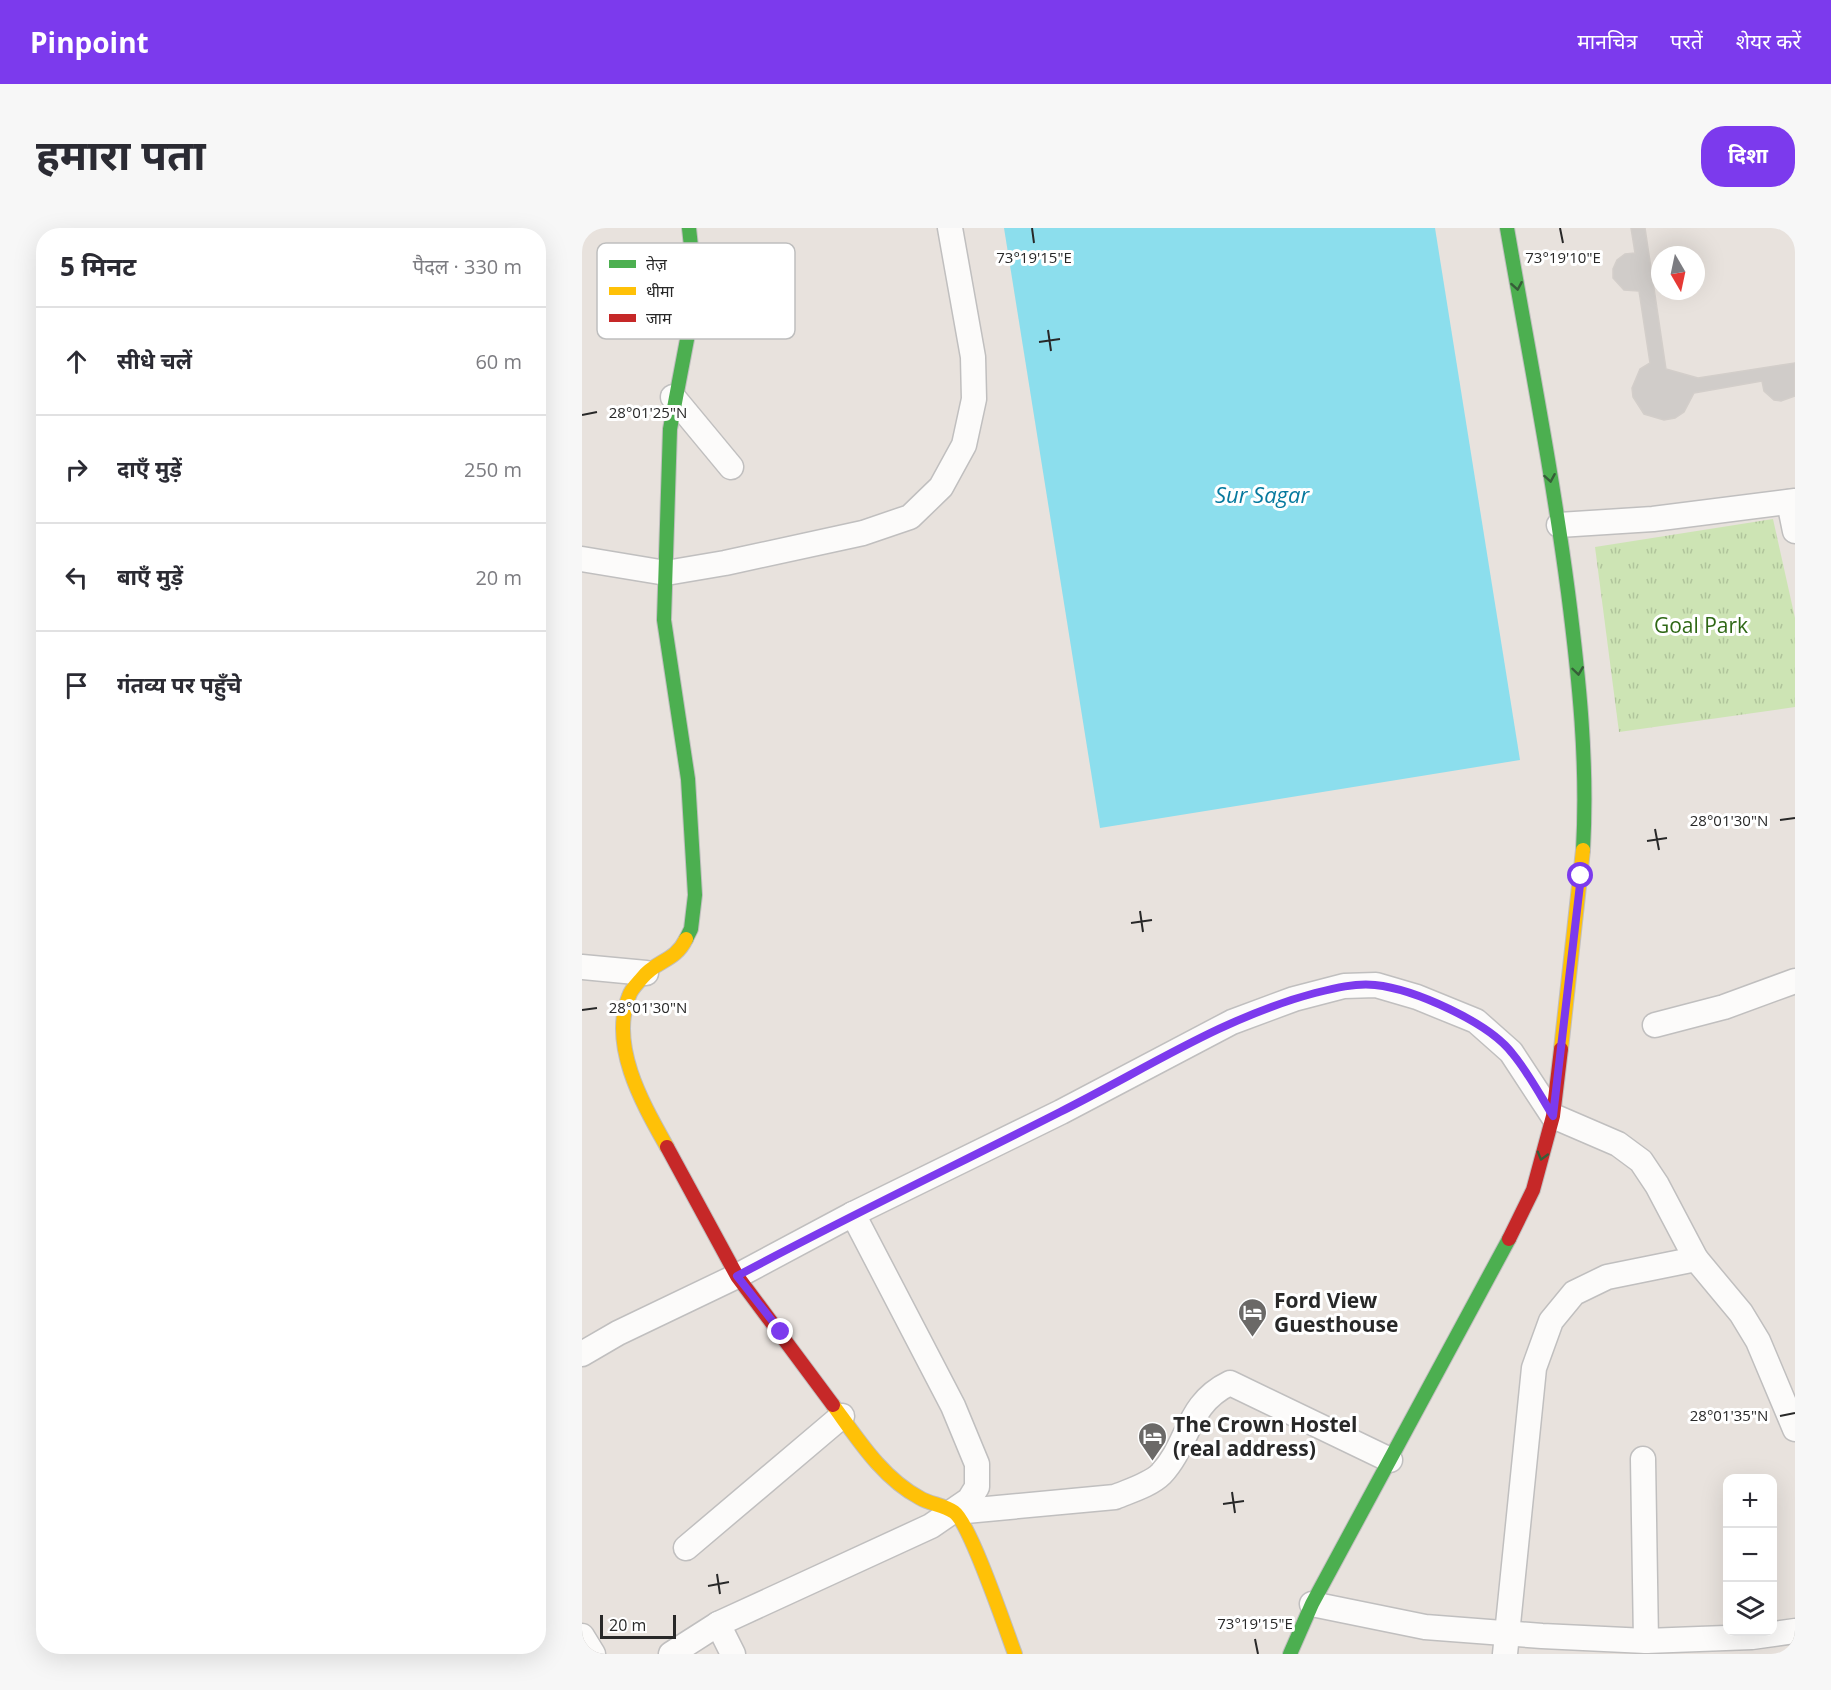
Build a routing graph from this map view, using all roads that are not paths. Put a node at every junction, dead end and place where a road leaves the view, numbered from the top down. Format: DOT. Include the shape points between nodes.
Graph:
graph roads {
  1 [pos="689,228"];
  2 [pos="950,228"];
  3 [pos="1507,228"];
  4 [pos="691,243"];
  5 [pos="688,339"];
  6 [pos="674,397"];
  7 [pos="731,467"];
  8 [pos="1792,502"];
  9 [pos="1559,525"];
  10 [pos="1795,531"];
  11 [pos="582,559"];
  12 [pos="666,573"];
  13 [pos="582,967"];
  14 [pos="646,973"];
  15 [pos="1795,981"];
  16 [pos="1655,1024"];
  17 [pos="1553,1116"];
  18 [pos="853,1214"];
  19 [pos="1696,1259"];
  20 [pos="737,1276"];
  21 [pos="582,1354"];
  22 [pos="842,1416"];
  23 [pos="1795,1429"];
  24 [pos="1643,1459"];
  25 [pos="1390,1460"];
  26 [pos="955,1512"];
  27 [pos="686,1548"];
  28 [pos="1312,1604"];
  29 [pos="718,1624"];
  30 [pos="1795,1631"];
  31 [pos="582,1636"];
  32 [pos="1646,1641"];
  33 [pos="1506,1644"];
  34 [pos="593,1654"];
  35 [pos="671,1654"];
  36 [pos="733,1654"];
  37 [pos="1015,1654"];
  38 [pos="1290,1654"];
  1 -- 4 [label="street"];
  2 -- 12 [label="street" via="973,357 974,399 964,445 941,487 910,517 863,533"];
  3 -- 9 [label="street, one-way"];
  5 -- 6 [label="street"];
  6 -- 7 [label="street"];
  6 -- 12 [label="street"];
  8 -- 9 [label="street" via="1653,519"];
  8 -- 10 [label="street"];
  9 -- 17 [label="street, one-way" via="1580,686 1586,793 1581,876"];
  11 -- 12 [label="street"];
  12 -- 14 [label="street" via="664,620 688,779 695,895 691,929 679,953"];
  13 -- 14 [label="street"];
  14 -- 20 [label="street" via="629,994 622,1023 628,1060 642,1101"];
  15 -- 16 [label="street" via="1725,1007"];
  17 -- 18 [label="street" via="1511,1052 1476,1021 1376,985 1344,986 1232,1022 1061,1112"];
  17 -- 19 [label="street" via="1618,1144 1641,1161"];
  17 -- 25 [label="street, one-way" via="1533,1191 1486,1286"];
  18 -- 20 [label="street"];
  18 -- 26 [label="street" via="929,1357 978,1464 977,1487"];
  19 -- 23 [label="street" via="1741,1313 1758,1341"];
  19 -- 33 [label="street" via="1607,1277 1574,1293 1551,1321 1534,1368"];
  20 -- 21 [label="street"];
  20 -- 22 [label="street"];
  22 -- 26 [label="street" via="894,1479 919,1498"];
  22 -- 27 [label="street"];
  24 -- 32 [label="street"];
  25 -- 26 [label="street" via="1230,1383 1212,1392 1187,1426 1177,1451 1160,1475 1135,1488 1115,1497"];
  25 -- 28 [label="street"];
  26 -- 29 [label="street" via="903,1541"];
  26 -- 37 [label="street" via="972,1541"];
  28 -- 33 [label="street"];
  28 -- 38 [label="street"];
  29 -- 35 [label="street"];
  29 -- 36 [label="street"];
  30 -- 32 [label="street" via="1752,1637"];
  31 -- 34 [label="street"];
  32 -- 33 [label="street"];
}
